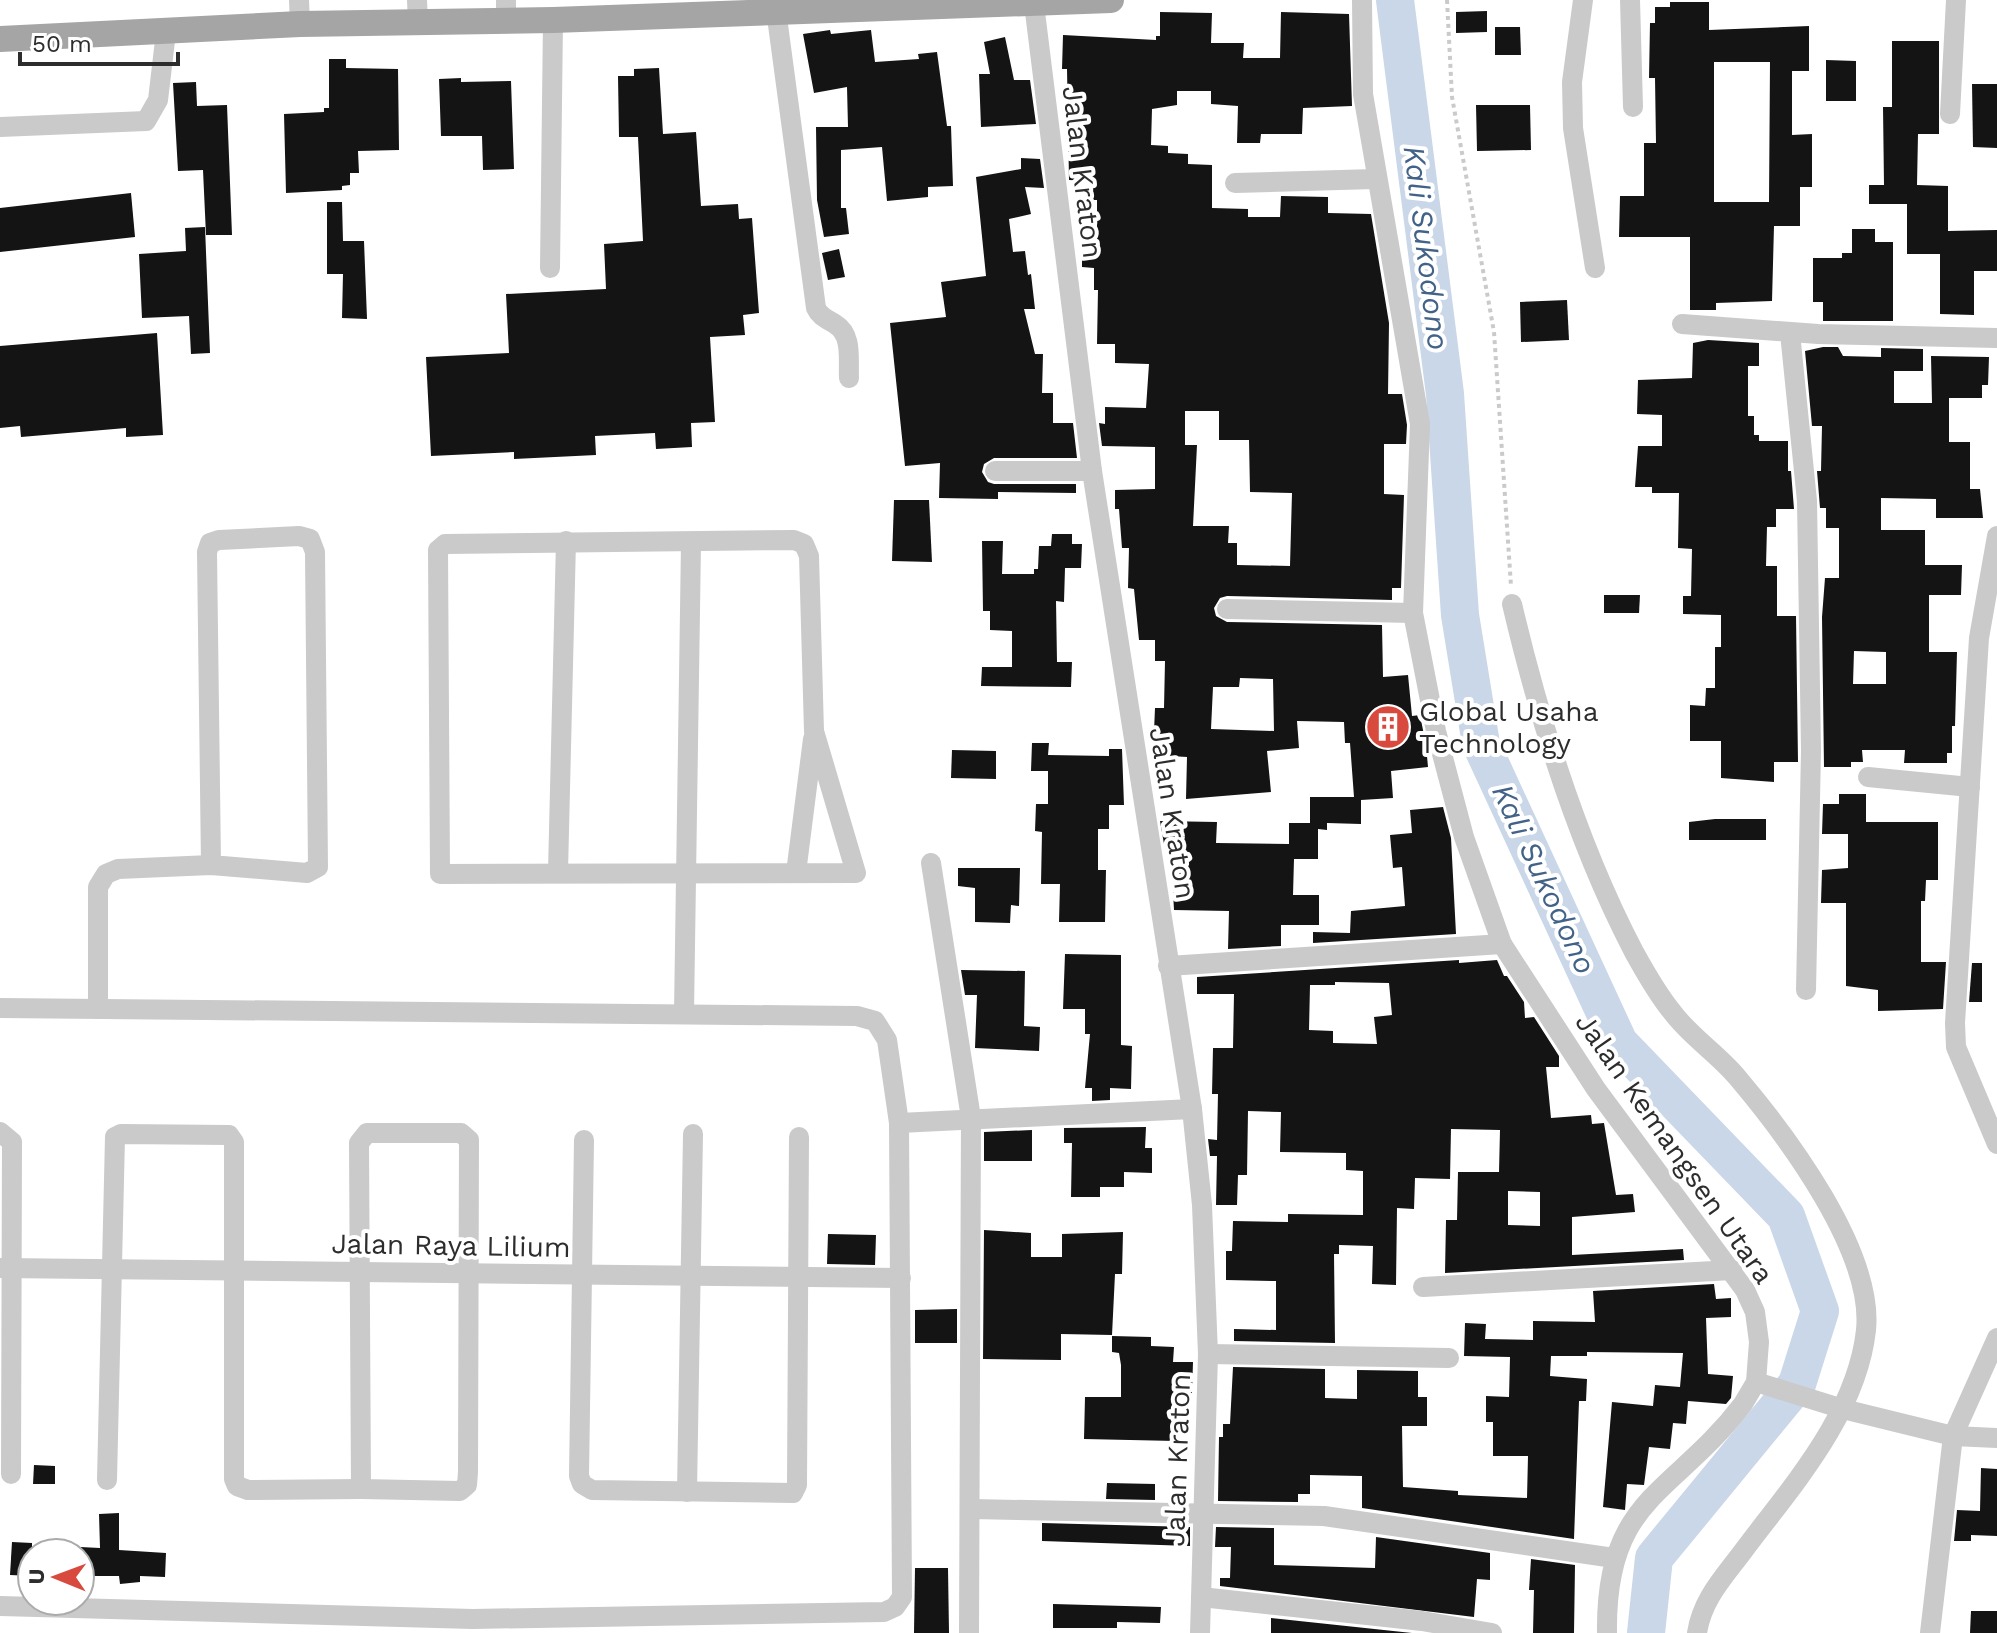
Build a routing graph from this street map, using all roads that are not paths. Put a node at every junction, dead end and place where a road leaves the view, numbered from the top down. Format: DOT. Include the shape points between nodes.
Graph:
graph roads {
  1 [pos="1111,0"];
  2 [pos="1362,0"];
  3 [pos="1583,0"];
  4 [pos="1630,0"];
  5 [pos="1956,0"];
  6 [pos="1072,1"];
  7 [pos="1034,4"];
  8 [pos="776,10"];
  9 [pos="418,11"];
  10 [pos="506,11"];
  11 [pos="299,12"];
  12 [pos="553,20"];
  13 [pos="166,32"];
  14 [pos="0,39"];
  15 [pos="1633,107"];
  16 [pos="1950,114"];
  17 [pos="0,127"];
  18 [pos="1375,179"];
  19 [pos="1235,183"];
  20 [pos="550,268"];
  21 [pos="1595,268"];
  22 [pos="1682,324"];
  23 [pos="1790,333"];
  24 [pos="1997,338"];
  25 [pos="849,378"];
  26 [pos="995,471"];
  27 [pos="1092,471"];
  28 [pos="1997,536"];
  29 [pos="566,541"];
  30 [pos="691,543"];
  31 [pos="1512,604"];
  32 [pos="1227,609"];
  33 [pos="1413,613"];
  34 [pos="1988,639"];
  35 [pos="814,731"];
  36 [pos="1868,777"];
  37 [pos="1970,787"];
  38 [pos="931,863"];
  39 [pos="211,865"];
  40 [pos="558,872"];
  41 [pos="796,873"];
  42 [pos="685,875"];
  43 [pos="1502,944"];
  44 [pos="1168,966"];
  45 [pos="1806,990"];
  46 [pos="0,1008"];
  47 [pos="98,1008"];
  48 [pos="684,1013"];
  49 [pos="1192,1109"];
  50 [pos="971,1118"];
  51 [pos="899,1123"];
  52 [pos="0,1132"];
  53 [pos="693,1134"];
  54 [pos="799,1137"];
  55 [pos="584,1140"];
  56 [pos="1997,1144"];
  57 [pos="6,1268"];
  58 [pos="111,1270"];
  59 [pos="1732,1270"];
  60 [pos="233,1271"];
  61 [pos="359,1272"];
  62 [pos="470,1273"];
  63 [pos="582,1275"];
  64 [pos="693,1276"];
  65 [pos="797,1277"];
  66 [pos="901,1278"];
  67 [pos="1423,1287"];
  68 [pos="1997,1338"];
  69 [pos="1208,1354"];
  70 [pos="1449,1358"];
  71 [pos="1762,1383"];
  72 [pos="1836,1407"];
  73 [pos="1953,1436"];
  74 [pos="1997,1438"];
  75 [pos="11,1474"];
  76 [pos="107,1480"];
  77 [pos="361,1489"];
  78 [pos="687,1492"];
  79 [pos="972,1509"];
  80 [pos="1203,1512"];
  81 [pos="1614,1558"];
  82 [pos="1201,1597"];
  83 [pos="0,1606"];
  84 [pos="969,1633"];
  85 [pos="1200,1633"];
  86 [pos="1492,1633"];
  87 [pos="1607,1633"];
  88 [pos="1697,1633"];
  89 [pos="1930,1633"];
  1 -- 6 [label="main road"];
  2 -- 18 [label="street, Jalan Kemangsen Utara" via="1363,94"];
  3 -- 21 [label="street" via="1572,82 1573,128"];
  4 -- 15 [label="street"];
  5 -- 16 [label="street"];
  6 -- 7 [label="main road"];
  7 -- 8 [label="main road"];
  7 -- 27 [label="street, Jalan Kraton"];
  8 -- 12 [label="main road"];
  8 -- 25 [label="street" via="816,308 848,340"];
  9 -- 10 [label="main road"];
  9 -- 11 [label="main road"];
  10 -- 12 [label="main road"];
  11 -- 13 [label="main road"];
  12 -- 20 [label="street"];
  13 -- 14 [label="main road"];
  13 -- 17 [label="street" via="158,100 146,121"];
  18 -- 19 [label="street"];
  18 -- 33 [label="street, Jalan Kemangsen Utara" via="1420,424"];
  22 -- 23 [label="street"];
  23 -- 24 [label="street"];
  23 -- 45 [label="street" via="1807,501 1811,751"];
  26 -- 27 [label="street"];
  27 -- 44 [label="street, Jalan Kraton"];
  28 -- 34 [label="street"];
  29 -- 30 [label="street"];
  29 -- 40 [label="street"];
  29 -- 40 [label="street" via="445,544 438,550 437,564 438,870 444,875"];
  30 -- 35 [label="street" via="794,540 808,548"];
  30 -- 42 [label="street"];
  31 -- 72 [label="street" via="1535,701 1590,855 1635,952 1673,1014 1750,1093 1818,1188 1850,1247 1865,1291 1865,1336"];
  32 -- 33 [label="street"];
  33 -- 43 [label="street, Jalan Kemangsen Utara" via="1464,837"];
  34 -- 37 [label="street"];
  35 -- 41 [label="street"];
  35 -- 41 [label="street" via="857,871"];
  36 -- 37 [label="street"];
  37 -- 56 [label="street" via="1956,1047"];
  38 -- 50 [label="street"];
  39 -- 39 [label="street" via="207,552 210,543 219,540 310,539 315,552 318,867 307,873"];
  39 -- 47 [label="street" via="106,874 98,887"];
  40 -- 42 [label="street"];
  41 -- 42 [label="street"];
  42 -- 48 [label="street"];
  43 -- 44 [label="street"];
  43 -- 59 [label="street, Jalan Kemangsen Utara" via="1596,1089"];
  44 -- 49 [label="street, Jalan Kraton"];
  46 -- 47 [label="street"];
  47 -- 48 [label="street"];
  48 -- 51 [label="street" via="857,1016 875,1021 887,1040"];
  49 -- 50 [label="street"];
  49 -- 69 [label="street, Jalan Kraton"];
  50 -- 51 [label="street"];
  50 -- 79 [label="street"];
  51 -- 66 [label="street"];
  52 -- 57 [label="street" via="12,1142"];
  53 -- 64 [label="street"];
  54 -- 65 [label="street"];
  55 -- 63 [label="street"];
  57 -- 58 [label="street, Jalan Raya Lilium"];
  57 -- 75 [label="street"];
  58 -- 60 [label="street, Jalan Raya Lilium"];
  58 -- 60 [label="street" via="115,1137 121,1134 229,1135 234,1142"];
  58 -- 76 [label="street"];
  59 -- 67 [label="street"];
  59 -- 71 [label="street, Jalan Kemangsen Utara" via="1755,1312"];
  60 -- 61 [label="street, Jalan Raya Lilium"];
  60 -- 77 [label="street" via="237,1486"];
  61 -- 62 [label="street, Jalan Raya Lilium"];
  61 -- 62 [label="street" via="361,1138 367,1133 461,1133 469,1140"];
  61 -- 77 [label="street"];
  62 -- 63 [label="street, Jalan Raya Lilium"];
  62 -- 77 [label="street" via="467,1485 460,1491"];
  63 -- 64 [label="street, Jalan Raya Lilium"];
  63 -- 78 [label="street" via="582,1484 592,1490"];
  64 -- 65 [label="street, Jalan Raya Lilium"];
  64 -- 78 [label="street"];
  65 -- 66 [label="street, Jalan Raya Lilium"];
  65 -- 78 [label="street" via="797,1490"];
  66 -- 83 [label="street" via="902,1597 887,1611 473,1619"];
  68 -- 73 [label="street"];
  69 -- 70 [label="street"];
  69 -- 80 [label="street, Jalan Kraton"];
  71 -- 72 [label="street"];
  71 -- 81 [label="street, Jalan Kemangsen Utara" via="1732,1419 1650,1496 1630,1521"];
  72 -- 73 [label="street"];
  72 -- 88 [label="street" via="1778,1505 1714,1587"];
  73 -- 74 [label="street"];
  73 -- 89 [label="street"];
  79 -- 80 [label="street"];
  79 -- 84 [label="street"];
  80 -- 81 [label="street" via="1324,1516"];
  80 -- 82 [label="street, Jalan Kraton"];
  81 -- 87 [label="street, Jalan Kemangsen Utara"];
  82 -- 85 [label="street, Jalan Kraton"];
  82 -- 86 [label="street"];
}
